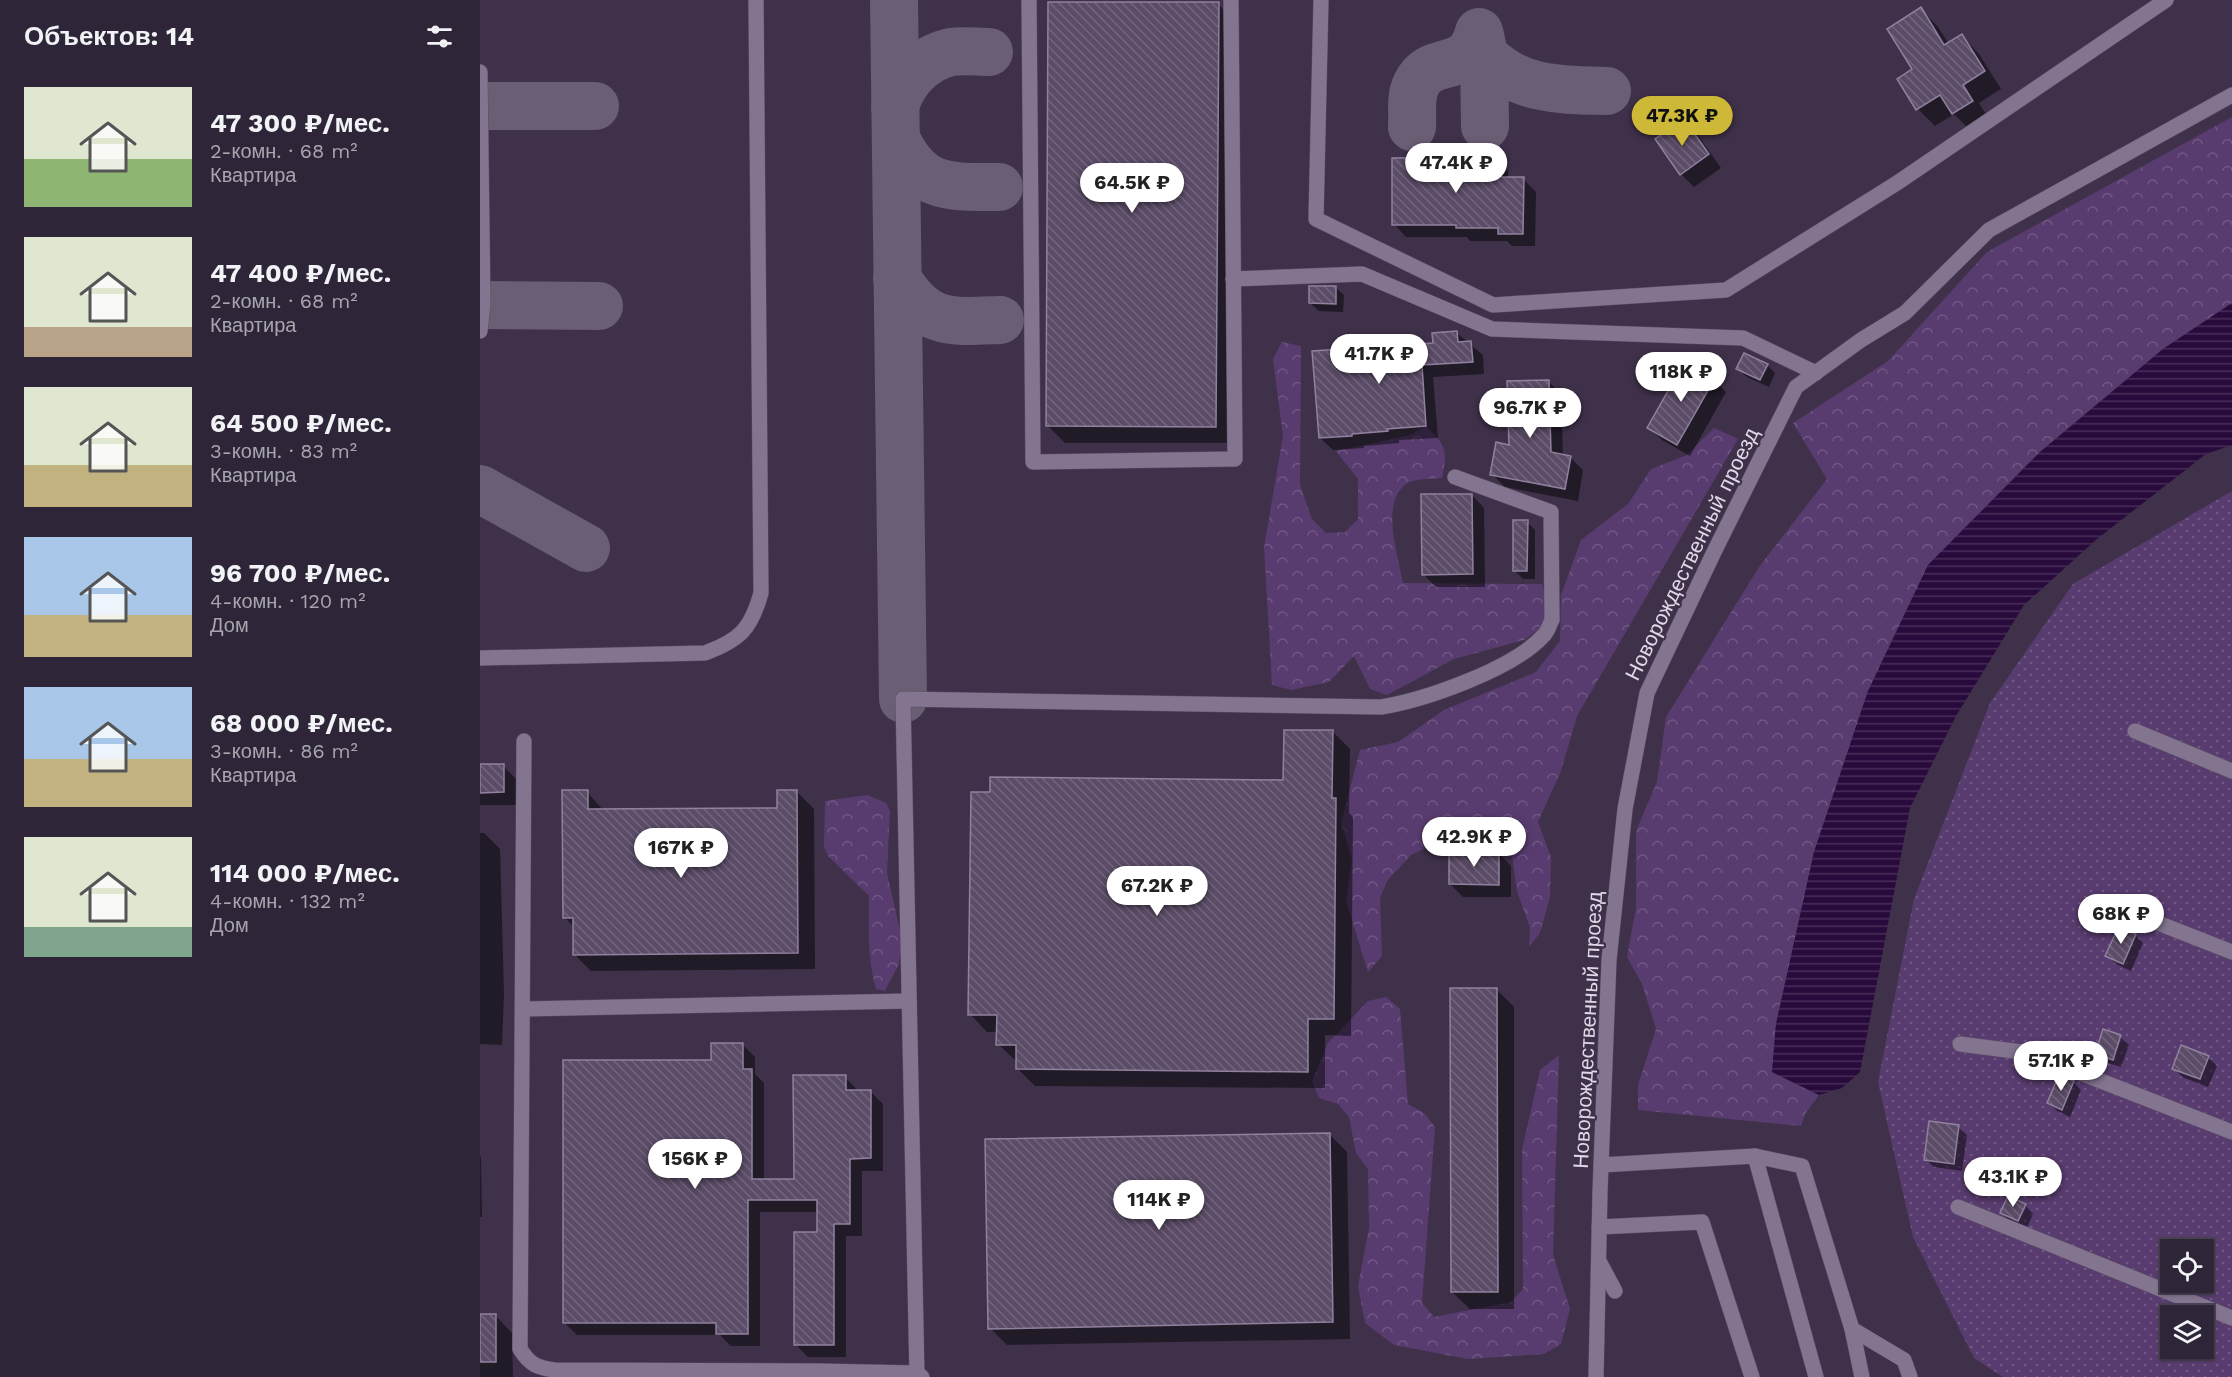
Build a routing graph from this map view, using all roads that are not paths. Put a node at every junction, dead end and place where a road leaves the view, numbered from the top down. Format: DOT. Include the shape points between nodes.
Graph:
graph roads {
  1 [pos="756,0"];
  2 [pos="1029,0"];
  3 [pos="1231,0"];
  4 [pos="1320,0"];
  5 [pos="2166,0"];
  6 [pos="480,72"];
  7 [pos="2232,95"];
  8 [pos="1233,279"];
  9 [pos="480,332"];
  10 [pos="1816,373"];
  11 [pos="1455,477"];
  12 [pos="480,658"];
  13 [pos="2135,732"];
  14 [pos="524,741"];
  15 [pos="2232,771"];
  16 [pos="2112,905"];
  17 [pos="2232,952"];
  18 [pos="909,1001"];
  19 [pos="524,1009"];
  20 [pos="1960,1044"];
  21 [pos="2232,1132"];
  22 [pos="1755,1156"];
  23 [pos="1601,1165"];
  24 [pos="1958,1207"];
  25 [pos="1599,1227"];
  26 [pos="1598,1260"];
  27 [pos="1615,1291"];
  28 [pos="2232,1318"];
  29 [pos="1852,1329"];
  30 [pos="818,1374"];
  31 [pos="918,1376"];
  32 [pos="1596,1377"];
  33 [pos="1752,1377"];
  34 [pos="1816,1377"];
  35 [pos="1862,1377"];
  36 [pos="1910,1377"];
  1 -- 12 [label="street" via="761,593 755,614 729,644 705,652"];
  2 -- 8 [label="street" via="1033,462 1235,459"];
  3 -- 8 [label="street"];
  4 -- 5 [label="street" via="1316,219 1493,305 1726,290 1897,183"];
  6 -- 9 [label="street"];
  7 -- 10 [label="street, Новорождественный проезд" via="1989,230 1905,313"];
  8 -- 10 [label="street" via="1362,274 1492,329 1743,338"];
  10 -- 23 [label="street, Новорождественный проезд" via="1796,387 1647,693 1625,808 1609,960"];
  11 -- 18 [label="street" via="1551,512 1552,620 1546,634 1517,658 1448,688 1381,707 903,699"];
  13 -- 15 [label="street"];
  14 -- 19 [label="street"];
  16 -- 17 [label="street"];
  18 -- 19 [label="street"];
  18 -- 31 [label="street"];
  19 -- 30 [label="street" via="520,1349 526,1358 537,1368 555,1370"];
  20 -- 21 [label="street" via="2029,1053"];
  22 -- 23 [label="street"];
  22 -- 29 [label="street" via="1802,1166"];
  22 -- 34 [label="street"];
  23 -- 25 [label="street, Новорождественный проезд"];
  24 -- 28 [label="street"];
  25 -- 26 [label="street, Новорождественный проезд"];
  25 -- 33 [label="street" via="1702,1222"];
  26 -- 27 [label="street"];
  26 -- 32 [label="street, Новорождественный проезд"];
  29 -- 35 [label="street"];
  29 -- 36 [label="street" via="1904,1360"];
  30 -- 31 [label="street"];
}
